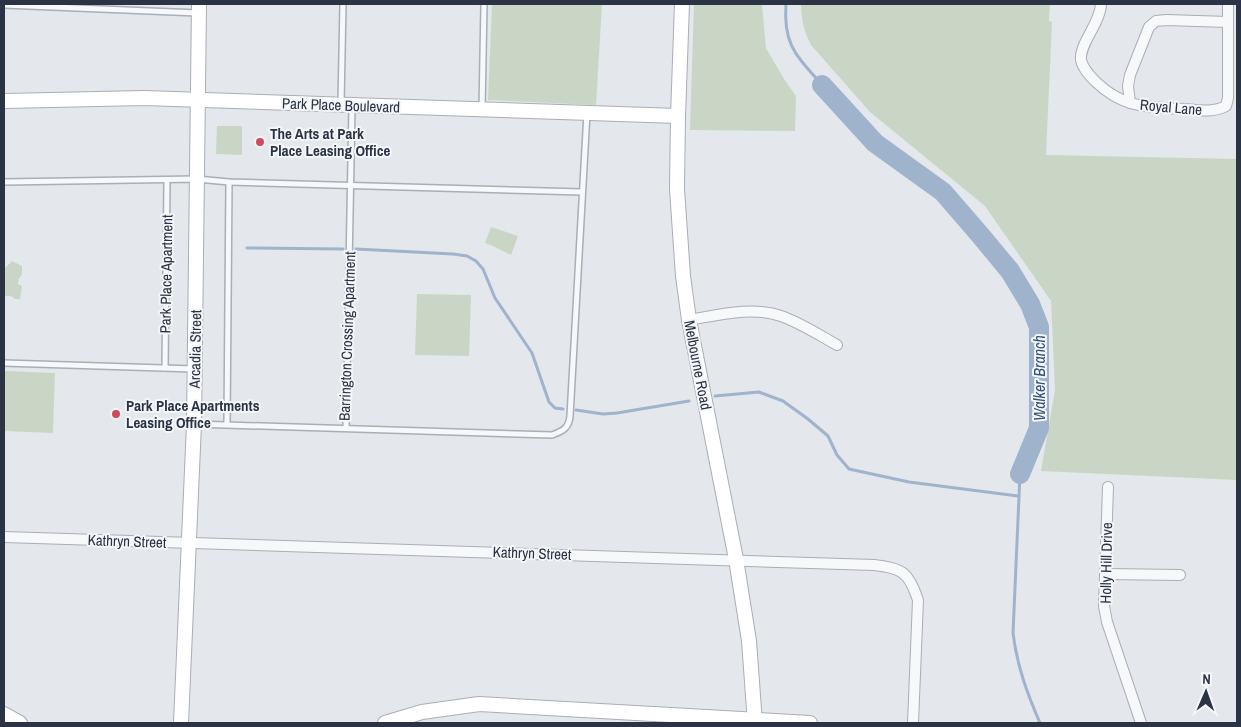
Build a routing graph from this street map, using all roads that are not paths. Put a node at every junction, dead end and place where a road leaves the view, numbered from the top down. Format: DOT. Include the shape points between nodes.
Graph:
graph roads {
  1 [pos="343,4"];
  2 [pos="484,4"];
  3 [pos="682,4"];
  4 [pos="1101,4"];
  5 [pos="1228,4"];
  6 [pos="4,5"];
  7 [pos="199,8"];
  8 [pos="1228,22"];
  9 [pos="197,100"];
  10 [pos="4,101"];
  11 [pos="1130,103"];
  12 [pos="346,105"];
  13 [pos="482,109"];
  14 [pos="587,113"];
  15 [pos="678,116"];
  16 [pos="197,179"];
  17 [pos="167,180"];
  18 [pos="4,182"];
  19 [pos="229,182"];
  20 [pos="350,184"];
  21 [pos="582,192"];
  22 [pos="689,320"];
  23 [pos="837,345"];
  24 [pos="4,363"];
  25 [pos="165,368"];
  26 [pos="195,369"];
  27 [pos="194,424"];
  28 [pos="227,424"];
  29 [pos="346,428"];
  30 [pos="1108,487"];
  31 [pos="4,537"];
  32 [pos="189,542"];
  33 [pos="736,559"];
  34 [pos="1106,574"];
  35 [pos="1180,575"];
  36 [pos="4,714"];
  37 [pos="755,722"];
  38 [pos="20,723"];
  39 [pos="181,723"];
  40 [pos="385,723"];
  41 [pos="810,723"];
  42 [pos="913,723"];
  43 [pos="1141,723"];
  1 -- 12 [label="lane, Barrington Crossing Apartment"];
  2 -- 13 [label="lane"];
  3 -- 15 [label="street, Melbourne Road"];
  4 -- 11 [label="street, Royal Lane" via="1094,28 1081,51 1081,60 1091,77 1104,89"];
  5 -- 8 [label="street"];
  6 -- 7 [label="lane"];
  7 -- 9 [label="street, Arcadia Street"];
  8 -- 11 [label="street" via="1156,21 1149,27 1130,75"];
  8 -- 11 [label="street, Royal Lane" via="1226,106 1219,110 1142,107"];
  9 -- 10 [label="street, Park Place Boulevard"];
  9 -- 12 [label="street, Park Place Boulevard"];
  9 -- 16 [label="street, Arcadia Street"];
  12 -- 13 [label="street, Park Place Boulevard"];
  12 -- 20 [label="lane, Barrington Crossing Apartment"];
  13 -- 14 [label="street, Park Place Boulevard"];
  14 -- 15 [label="street, Park Place Boulevard"];
  14 -- 21 [label="lane"];
  15 -- 22 [label="street, Melbourne Road" via="679,229"];
  16 -- 17 [label="lane"];
  16 -- 19 [label="lane"];
  16 -- 26 [label="street, Arcadia Street"];
  17 -- 18 [label="lane"];
  17 -- 25 [label="lane, Park Place Apartment"];
  19 -- 20 [label="lane"];
  19 -- 28 [label="lane"];
  20 -- 21 [label="lane"];
  20 -- 29 [label="lane, Barrington Crossing Apartment"];
  21 -- 29 [label="lane" via="570,416 566,428 552,435"];
  22 -- 23 [label="street" via="740,312 767,313 792,321"];
  22 -- 33 [label="street, Melbourne Road"];
  24 -- 25 [label="lane"];
  25 -- 26 [label="lane"];
  26 -- 27 [label="street, Arcadia Street"];
  27 -- 28 [label="lane, Barrington Crossing Apartment"];
  27 -- 32 [label="street, Arcadia Street"];
  28 -- 29 [label="lane, Barrington Crossing Apartment"];
  30 -- 34 [label="street, Holly Hill Drive"];
  31 -- 32 [label="street, Kathryn Street"];
  32 -- 33 [label="street, Kathryn Street"];
  32 -- 39 [label="street, Arcadia Street"];
  33 -- 37 [label="street, Melbourne Road" via="749,641"];
  33 -- 42 [label="street, Kathryn Street" via="874,564 902,572 912,583 918,600"];
  34 -- 35 [label="street"];
  34 -- 43 [label="street, Holly Hill Drive" via="1104,606 1107,622"];
  36 -- 38 [label="street"];
  37 -- 40 [label="street" via="479,704 422,712"];
  37 -- 41 [label="street"];
}
